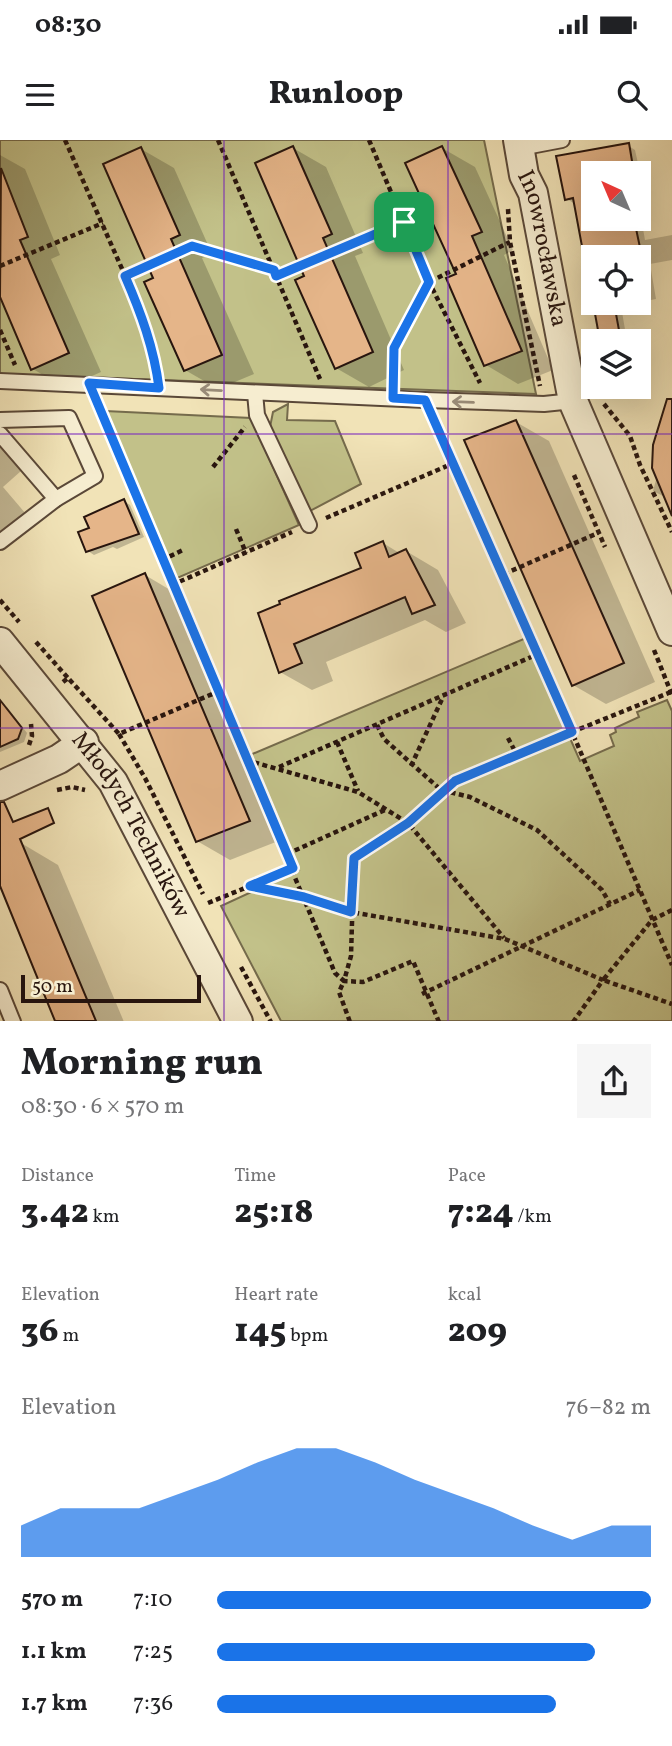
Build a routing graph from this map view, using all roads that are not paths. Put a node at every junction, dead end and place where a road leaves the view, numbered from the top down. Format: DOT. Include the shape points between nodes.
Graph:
graph roads {
  1 [pos="562,140"];
  2 [pos="519,144"];
  3 [pos="0,381"];
  4 [pos="581,383"];
  5 [pos="255,393"];
  6 [pos="585,399"];
  7 [pos="0,420"];
  8 [pos="0,434"];
  9 [pos="56,499"];
  10 [pos="309,525"];
  11 [pos="0,542"];
  12 [pos="672,631"];
  13 [pos="0,642"];
  14 [pos="84,743"];
  15 [pos="0,786"];
  16 [pos="0,990"];
  17 [pos="13,1021"];
  18 [pos="238,1021"];
  1 -- 2 [label="lane"];
  2 -- 4 [label="street, Inowrocławska"];
  5 -- 3 [label="lane, one-way"];
  6 -- 5 [label="lane, one-way" via="531,404"];
  5 -- 10 [label="lane" via="257,415"];
  6 -- 12 [label="street, Inowrocławska"];
  7 -- 9 [label="lane" via="69,418 95,476"];
  8 -- 9 [label="lane"];
  9 -- 11 [label="lane"];
  13 -- 14 [label="street, Młodych Techników"];
  14 -- 15 [label="street" via="59,760"];
  14 -- 18 [label="street, Młodych Techników" via="118,792"];
  16 -- 17 [label="lane"];
}
